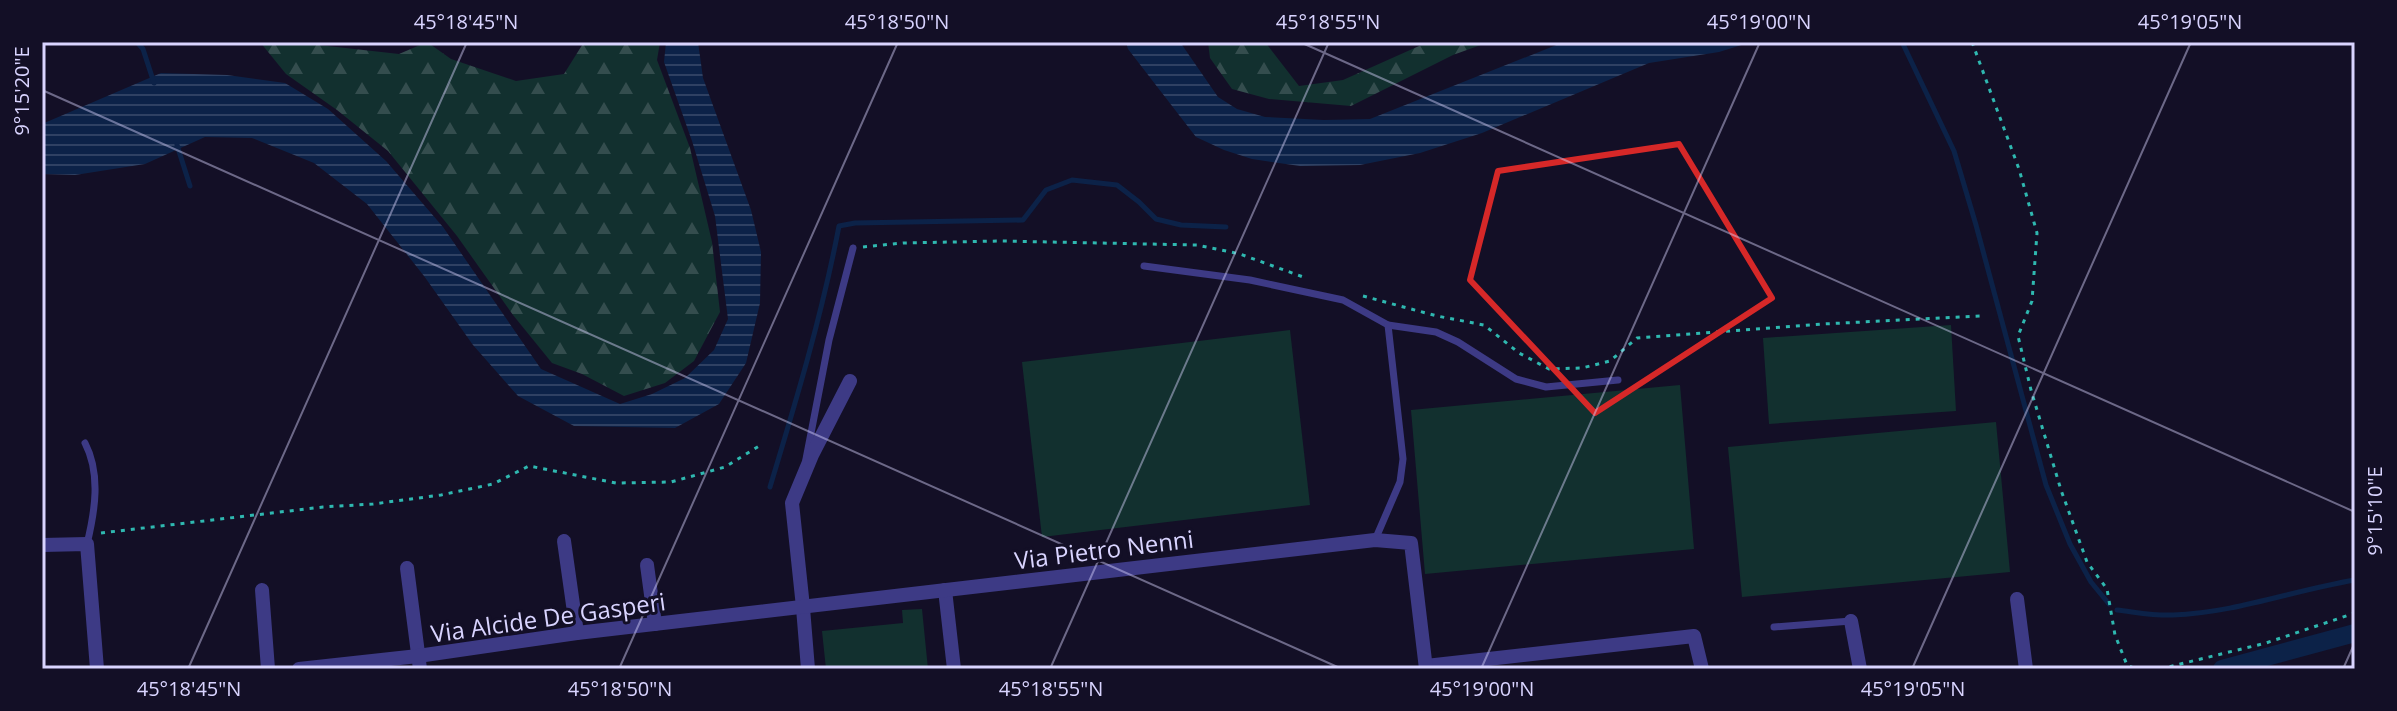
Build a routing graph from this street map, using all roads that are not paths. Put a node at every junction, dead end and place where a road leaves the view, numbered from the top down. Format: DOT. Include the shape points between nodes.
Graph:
graph roads {
  1 [pos="853,248"];
  2 [pos="1144,266"];
  3 [pos="1388,325"];
  4 [pos="1618,380"];
  5 [pos="850,381"];
  6 [pos="85,443"];
  7 [pos="803,477"];
  8 [pos="88,539"];
  9 [pos="1375,540"];
  10 [pos="564,541"];
  11 [pos="42,545"];
  12 [pos="647,565"];
  13 [pos="407,568"];
  14 [pos="262,590"];
  15 [pos="945,590"];
  16 [pos="2017,599"];
  17 [pos="803,608"];
  18 [pos="1851,621"];
  19 [pos="655,624"];
  20 [pos="1774,627"];
  21 [pos="577,633"];
  22 [pos="419,663"];
  23 [pos="1426,667"];
  24 [pos="97,669"];
  25 [pos="268,669"];
  26 [pos="299,669"];
  27 [pos="808,669"];
  28 [pos="954,669"];
  29 [pos="1702,669"];
  30 [pos="1860,669"];
  31 [pos="2026,669"];
  1 -- 7 [label="lane"];
  2 -- 3 [label="lane" via="1250,280 1343,300"];
  3 -- 4 [label="lane" via="1436,332 1516,379 1546,387"];
  3 -- 9 [label="lane" via="1403,459 1400,482"];
  5 -- 7 [label="street"];
  6 -- 8 [label="lane" via="94,468"];
  7 -- 17 [label="street" via="792,503"];
  8 -- 11 [label="street"];
  8 -- 24 [label="street"];
  9 -- 15 [label="street, Via Pietro Nenni"];
  9 -- 23 [label="street, Via Pietro Nenni" via="1411,543"];
  10 -- 21 [label="street"];
  12 -- 19 [label="street"];
  13 -- 22 [label="street"];
  14 -- 25 [label="street"];
  15 -- 17 [label="street, Via Pietro Nenni"];
  15 -- 28 [label="street"];
  16 -- 31 [label="street"];
  17 -- 19 [label="street, Via Alcide De Gasperi"];
  17 -- 27 [label="street"];
  18 -- 20 [label="lane"];
  18 -- 30 [label="street"];
  19 -- 21 [label="street, Via Alcide De Gasperi"];
  21 -- 22 [label="street, Via Alcide De Gasperi"];
  22 -- 26 [label="street, Via Alcide De Gasperi"];
  23 -- 29 [label="street" via="1694,636"];
}
